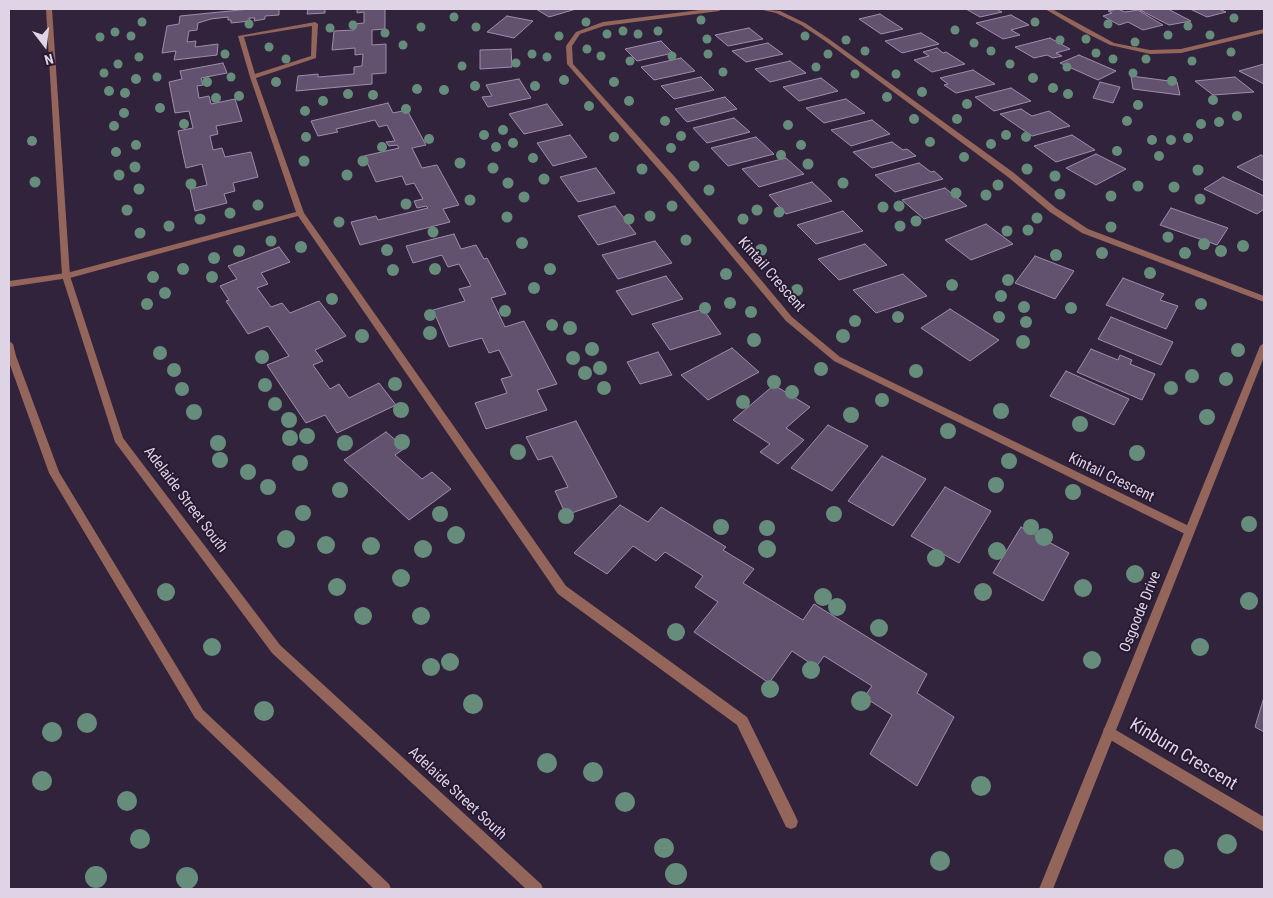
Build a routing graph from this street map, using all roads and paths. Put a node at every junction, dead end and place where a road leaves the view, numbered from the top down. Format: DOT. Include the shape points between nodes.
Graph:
graph roads {
  1 [pos="49,9"];
  2 [pos="719,9"];
  3 [pos="761,9"];
  4 [pos="1048,9"];
  5 [pos="1264,31"];
  6 [pos="253,77"];
  7 [pos="300,213"];
  8 [pos="66,276"];
  9 [pos="9,284"];
  10 [pos="1264,299"];
  11 [pos="9,344"];
  12 [pos="1264,346"];
  13 [pos="1189,531"];
  14 [pos="1109,732"];
  15 [pos="791,822"];
  16 [pos="1264,825"];
  17 [pos="384,889"];
  18 [pos="536,889"];
  19 [pos="1046,889"];
  1 -- 8 [label="street, Adelaide Street South"];
  2 -- 13 [label="street, Kintail Crescent" via="603,24 578,33 569,46 570,64 789,319 837,359"];
  3 -- 10 [label="street" via="778,12 819,35 1085,232"];
  4 -- 5 [label="street" via="1112,44 1150,52 1181,51"];
  6 -- 6 [label="street" via="241,36 315,24 314,57"];
  6 -- 7 [label="street"];
  7 -- 8 [label="street"];
  7 -- 15 [label="street" via="562,590 742,721"];
  8 -- 9 [label="street"];
  8 -- 18 [label="street, Adelaide Street South" via="118,440 276,649"];
  11 -- 17 [label="street" via="54,473 199,714"];
  12 -- 13 [label="street, Osgoode Drive"];
  13 -- 14 [label="street, Osgoode Drive"];
  14 -- 16 [label="street, Kinburn Crescent"];
  14 -- 19 [label="street, Osgoode Drive"];
}
